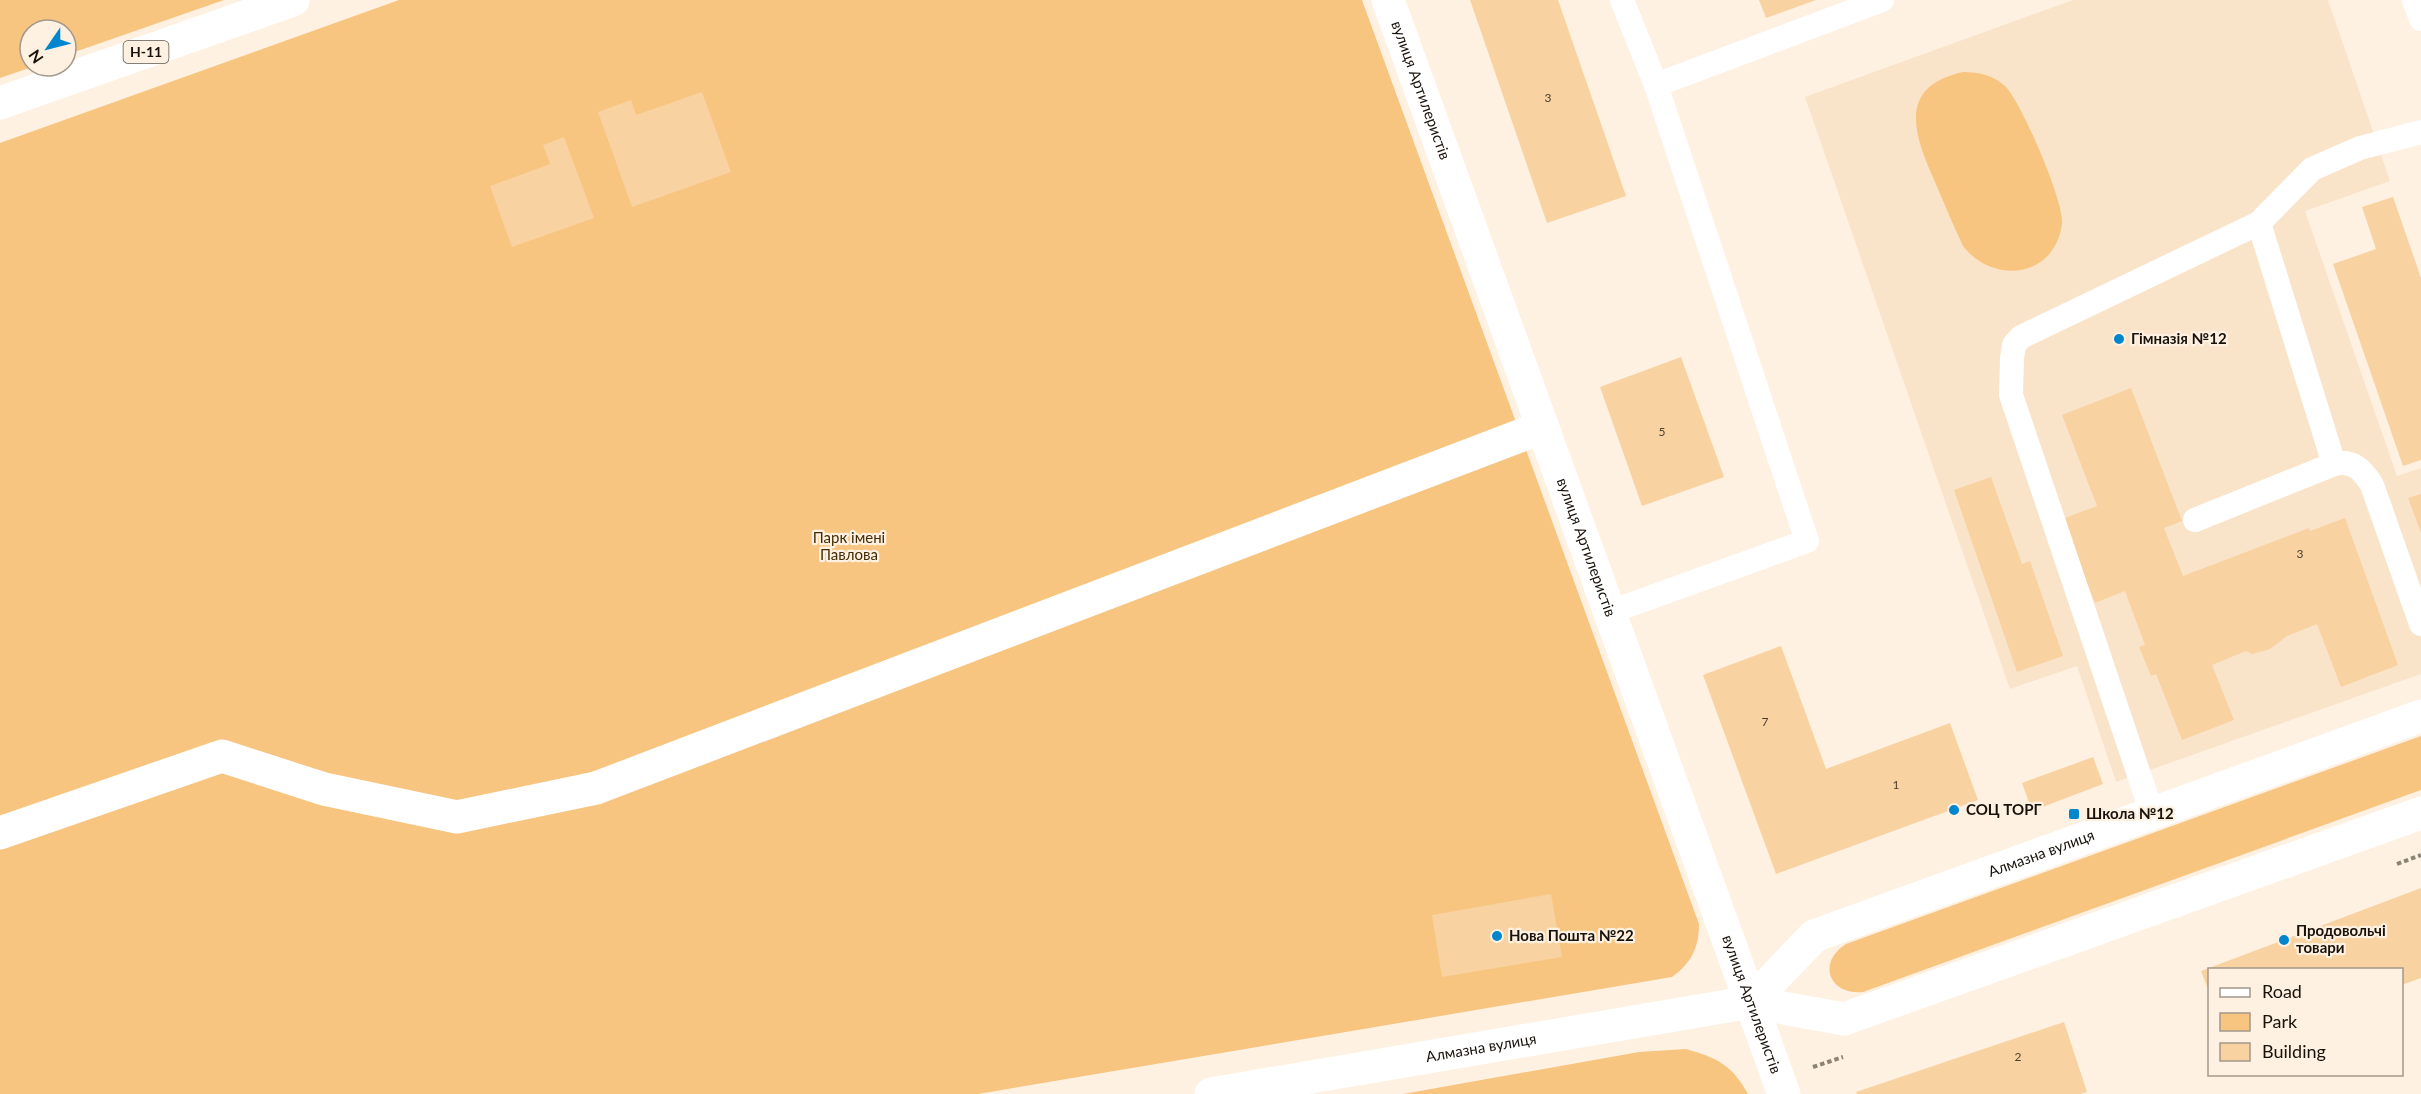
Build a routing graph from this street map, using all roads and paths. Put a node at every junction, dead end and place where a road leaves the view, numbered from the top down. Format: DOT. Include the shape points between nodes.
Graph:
graph roads {
  1 [pos="293,0"];
  2 [pos="1388,0"];
  3 [pos="1622,0"];
  4 [pos="1882,0"];
  5 [pos="2414,0"];
  6 [pos="2421,19"];
  7 [pos="1656,85"];
  8 [pos="0,103"];
  9 [pos="2421,132"];
  10 [pos="2259,223"];
  11 [pos="1543,427"];
  12 [pos="2334,464"];
  13 [pos="2194,520"];
  14 [pos="1610,612"];
  15 [pos="2421,624"];
  16 [pos="2421,716"];
  17 [pos="2152,813"];
  18 [pos="2421,813"];
  19 [pos="0,833"];
  20 [pos="1751,1002"];
  21 [pos="1211,1094"];
  22 [pos="1784,1094"];
  1 -- 8 [label="street, Н-11"];
  2 -- 11 [label="street, вулиця Артилеристів"];
  3 -- 7 [label="lane"];
  4 -- 7 [label="lane"];
  5 -- 6 [label="lane"];
  7 -- 14 [label="lane" via="1807,541"];
  9 -- 10 [label="lane" via="2360,148 2312,169"];
  10 -- 12 [label="lane"];
  10 -- 17 [label="lane" via="2021,337 2014,345 2011,395"];
  11 -- 14 [label="street, вулиця Артилеристів"];
  11 -- 19 [label="street" via="596,788 457,817 324,789 222,756"];
  12 -- 13 [label="lane"];
  12 -- 15 [label="lane" via="2355,465 2372,485"];
  14 -- 20 [label="street, вулиця Артилеристів"];
  16 -- 17 [label="street, Алмазна вулиця"];
  17 -- 20 [label="street, Алмазна вулиця" via="1814,936"];
  18 -- 20 [label="street, Алмазна вулиця" via="1844,1019"];
  20 -- 21 [label="street, Алмазна вулиця"];
  20 -- 22 [label="street, вулиця Артилеристів"];
}
